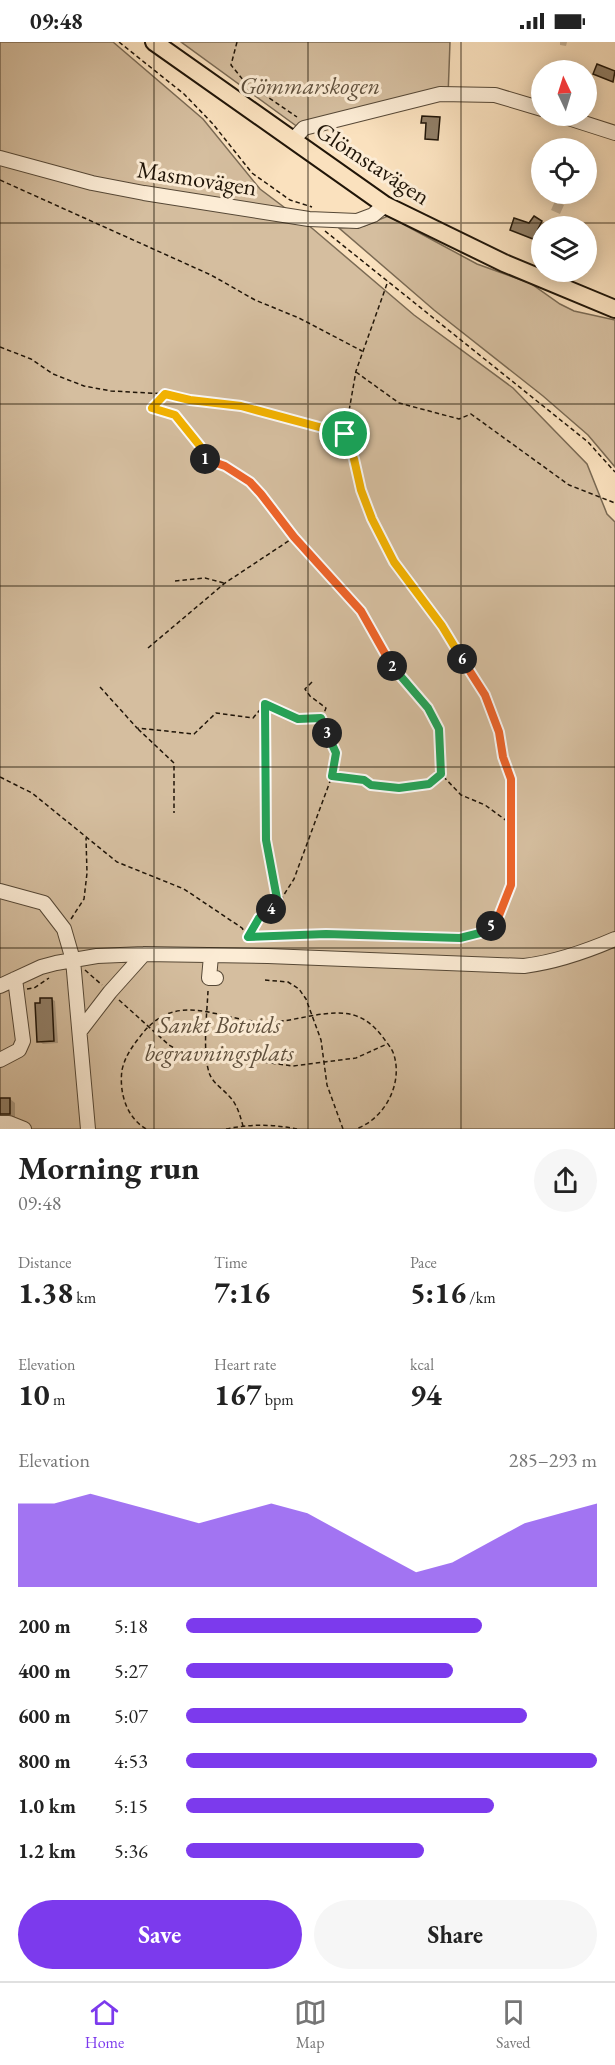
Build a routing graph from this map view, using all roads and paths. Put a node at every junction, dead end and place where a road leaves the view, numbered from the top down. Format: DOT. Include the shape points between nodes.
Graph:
graph roads {
  1 [pos="119,42"];
  2 [pos="154,42"];
  3 [pos="237,42"];
  4 [pos="531,106"];
  5 [pos="593,126"];
  6 [pos="615,133"];
  7 [pos="299,134"];
  8 [pos="0,158"];
  9 [pos="0,180"];
  10 [pos="385,205"];
  11 [pos="325,221"];
  12 [pos="388,281"];
  13 [pos="615,309"];
  14 [pos="0,347"];
  15 [pos="362,351"];
  16 [pos="356,371"];
  17 [pos="165,394"];
  18 [pos="345,434"];
  19 [pos="615,472"];
  20 [pos="615,502"];
  21 [pos="294,537"];
  22 [pos="175,581"];
  23 [pos="225,583"];
  24 [pos="148,648"];
  25 [pos="312,682"];
  26 [pos="100,687"];
  27 [pos="265,704"];
  28 [pos="321,718"];
  29 [pos="137,728"];
  30 [pos="441,774"];
  31 [pos="332,776"];
  32 [pos="0,777"];
  33 [pos="174,813"];
  34 [pos="512,825"];
  35 [pos="86,837"];
  36 [pos="0,891"];
  37 [pos="278,904"];
  38 [pos="64,930"];
  39 [pos="248,937"];
  40 [pos="615,939"];
  41 [pos="254,945"];
  42 [pos="144,954"];
  43 [pos="211,956"];
  44 [pos="73,960"];
  45 [pos="212,978"];
  46 [pos="15,979"];
  47 [pos="265,980"];
  48 [pos="0,986"];
  49 [pos="110,992"];
  50 [pos="207,1012"];
  51 [pos="312,1017"];
  52 [pos="147,1026"];
  53 [pos="80,1031"];
  54 [pos="388,1044"];
  55 [pos="206,1059"];
  56 [pos="0,1060"];
  57 [pos="323,1063"];
  58 [pos="0,1124"];
  59 [pos="243,1126"];
  60 [pos="24,1129"];
  61 [pos="88,1129"];
  62 [pos="144,1129"];
  63 [pos="226,1129"];
  64 [pos="297,1129"];
  65 [pos="343,1129"];
  66 [pos="356,1129"];
  1 -- 11 [label="path" via="184,94 252,173 290,200 315,208"];
  2 -- 7 [label="main road, Glömstavägen"];
  3 -- 7 [label="path" via="231,65 244,81 297,117"];
  4 -- 7 [label="street" via="495,95 440,94"];
  5 -- 6 [label="street"];
  7 -- 10 [label="main road, Glömstavägen"];
  8 -- 11 [label="street, Masmovägen" via="92,183"];
  9 -- 15 [label="path" via="179,260"];
  10 -- 11 [label="street, Masmovägen" via="357,221"];
  10 -- 13 [label="main road, Glömstavägen" via="504,263"];
  11 -- 12 [label="path" via="324,230"];
  12 -- 15 [label="path"];
  12 -- 19 [label="path" via="588,442"];
  14 -- 17 [label="path" via="84,386"];
  15 -- 16 [label="path"];
  16 -- 18 [label="path"];
  16 -- 20 [label="path" via="399,403 459,419 471,414 569,486"];
  17 -- 18 [label="path" via="241,406"];
  17 -- 21 [label="path" via="152,408 175,415 200,446 200,455 250,482"];
  18 -- 34 [label="path" via="372,519 394,562 442,626 485,695 511,779"];
  21 -- 23 [label="path"];
  21 -- 30 [label="path" via="361,611 388,660 428,708 439,729"];
  22 -- 23 [label="path" via="205,578"];
  23 -- 24 [label="path"];
  25 -- 28 [label="path" via="305,689 326,708"];
  26 -- 29 [label="path"];
  27 -- 28 [label="path" via="298,719"];
  27 -- 29 [label="path" via="253,718 216,712 194,734"];
  27 -- 37 [label="path" via="266,840"];
  28 -- 31 [label="path" via="336,753"];
  29 -- 33 [label="path" via="174,763"];
  30 -- 31 [label="path" via="429,784 399,788"];
  30 -- 34 [label="path" via="461,795 485,805"];
  31 -- 37 [label="path" via="294,879"];
  32 -- 35 [label="path" via="32,793"];
  34 -- 39 [label="path" via="511,885 498,918 488,931 460,938 326,934"];
  35 -- 38 [label="path" via="84,899"];
  35 -- 39 [label="path" via="117,862 184,889 242,928"];
  36 -- 38 [label="street" via="44,903"];
  37 -- 39 [label="path" via="259,918"];
  38 -- 44 [label="street"];
  39 -- 41 [label="path"];
  40 -- 43 [label="street" via="579,954 524,966"];
  42 -- 43 [label="street"];
  42 -- 44 [label="street"];
  42 -- 49 [label="street"];
  43 -- 45 [label="street"];
  44 -- 46 [label="street" via="41,967"];
  44 -- 49 [label="path"];
  44 -- 53 [label="street"];
  45 -- 50 [label="path"];
  46 -- 48 [label="street"];
  46 -- 56 [label="street" via="23,1041 19,1050"];
  47 -- 51 [label="path" via="288,982 299,989"];
  49 -- 52 [label="path"];
  49 -- 53 [label="street"];
  50 -- 51 [label="path" via="244,1021"];
  50 -- 52 [label="path" via="176,1010"];
  50 -- 55 [label="path"];
  51 -- 54 [label="path" via="337,1012 353,1015 368,1022"];
  51 -- 57 [label="path" via="321,1040"];
  52 -- 55 [label="path" via="181,1052"];
  52 -- 62 [label="path" via="124,1060 121,1080 126,1106"];
  53 -- 61 [label="street"];
  54 -- 57 [label="path" via="356,1058"];
  54 -- 66 [label="path" via="395,1062 393,1092 383,1109"];
  55 -- 57 [label="path" via="293,1066"];
  55 -- 59 [label="path" via="210,1076 230,1097"];
  57 -- 65 [label="path"];
  58 -- 60 [label="street"];
  59 -- 63 [label="path"];
  59 -- 64 [label="path"];
}
